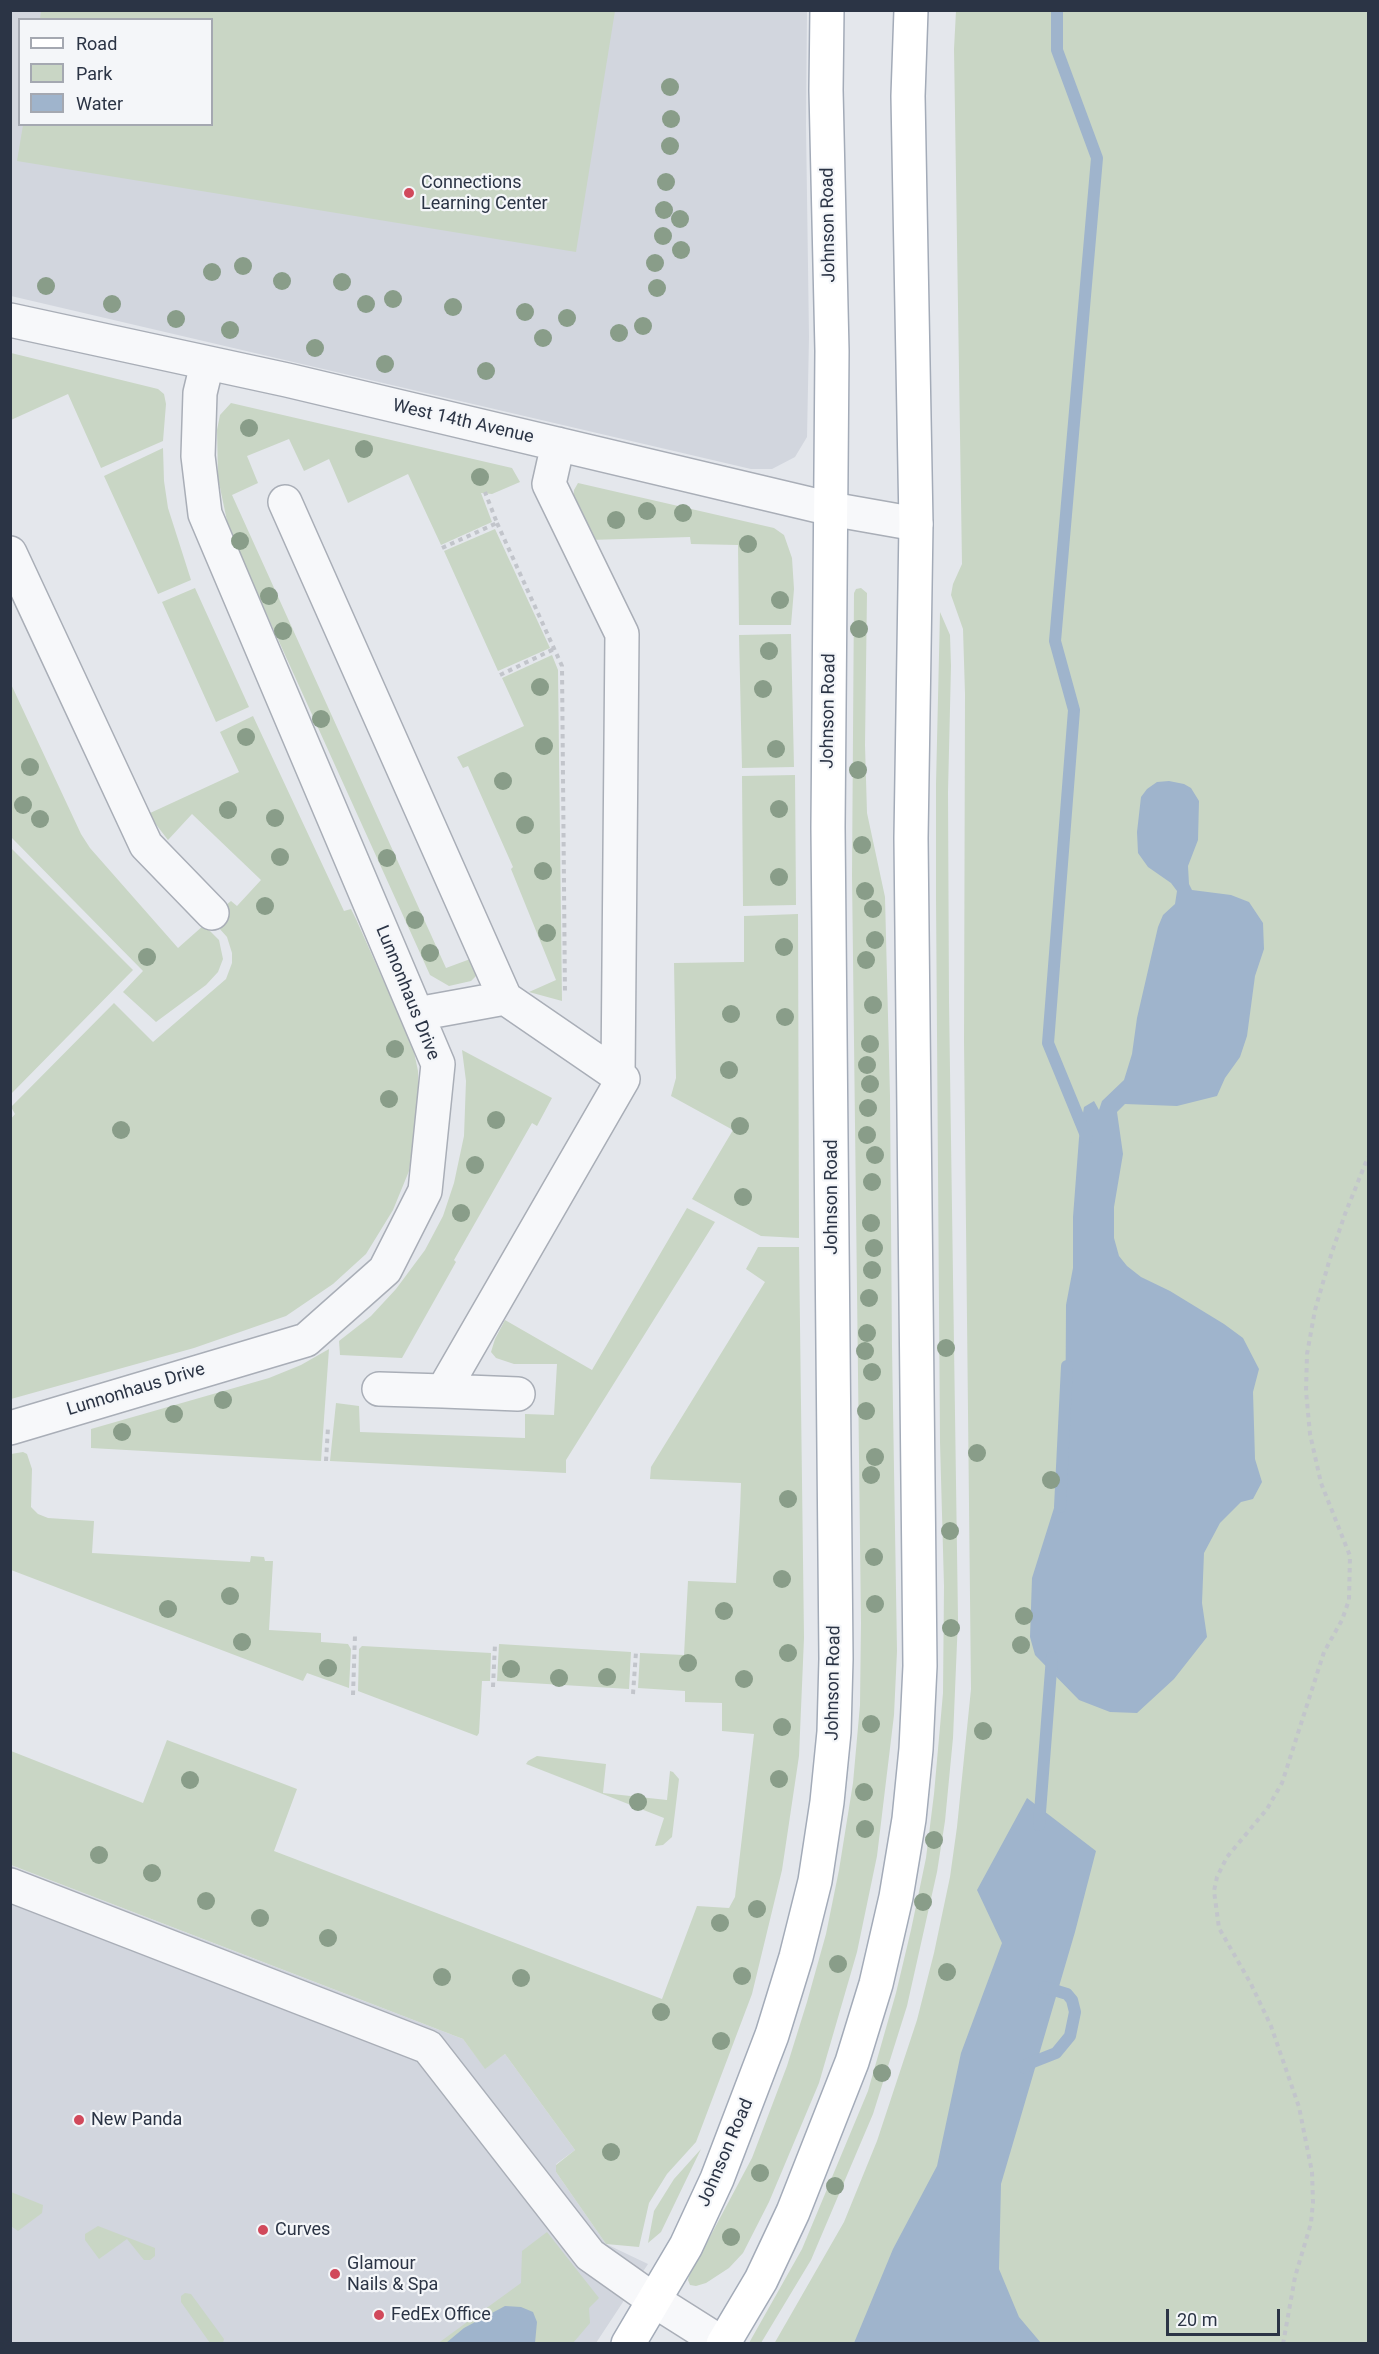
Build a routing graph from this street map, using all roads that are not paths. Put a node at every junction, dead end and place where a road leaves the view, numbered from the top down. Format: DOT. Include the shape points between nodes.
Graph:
graph roads {
  1 [pos="827,10"];
  2 [pos="911,10"];
  3 [pos="10,320"];
  4 [pos="207,364"];
  5 [pos="558,444"];
  6 [pos="285,502"];
  7 [pos="831,509"];
  8 [pos="916,524"];
  9 [pos="10,553"];
  10 [pos="212,913"];
  11 [pos="505,998"];
  12 [pos="417,1014"];
  13 [pos="618,1075"];
  14 [pos="379,1389"];
  15 [pos="443,1391"];
  16 [pos="518,1394"];
  17 [pos="10,1428"];
  18 [pos="10,1885"];
  19 [pos="655,2301"];
  20 [pos="628,2343"];
  21 [pos="723,2343"];
  1 -- 7 [label="main road, Johnson Road"];
  2 -- 8 [label="main road" via="908,96"];
  3 -- 4 [label="street, West 14th Avenue"];
  4 -- 5 [label="street, West 14th Avenue"];
  4 -- 12 [label="street, Lunnonhaus Drive" via="200,393 198,456 205,514"];
  5 -- 7 [label="street, West 14th Avenue"];
  5 -- 13 [label="street" via="549,484 622,634"];
  6 -- 11 [label="street"];
  7 -- 8 [label="street, West 14th Avenue"];
  7 -- 19 [label="main road, Johnson Road" via="828,828 834,1732 815,1881 772,2036 717,2179"];
  8 -- 21 [label="main road" via="911,838 920,1666 909,1819 876,1984 852,2062 761,2280"];
  9 -- 10 [label="street" via="146,844"];
  11 -- 12 [label="street"];
  11 -- 13 [label="street"];
  12 -- 17 [label="street, Lunnonhaus Drive" via="438,1064 425,1191 385,1270 306,1340"];
  13 -- 15 [label="street" via="623,1079"];
  14 -- 15 [label="street"];
  15 -- 16 [label="street"];
  18 -- 19 [label="street" via="428,2047 590,2255"];
  19 -- 20 [label="main road, Johnson Road"];
  19 -- 21 [label="street"];
}
